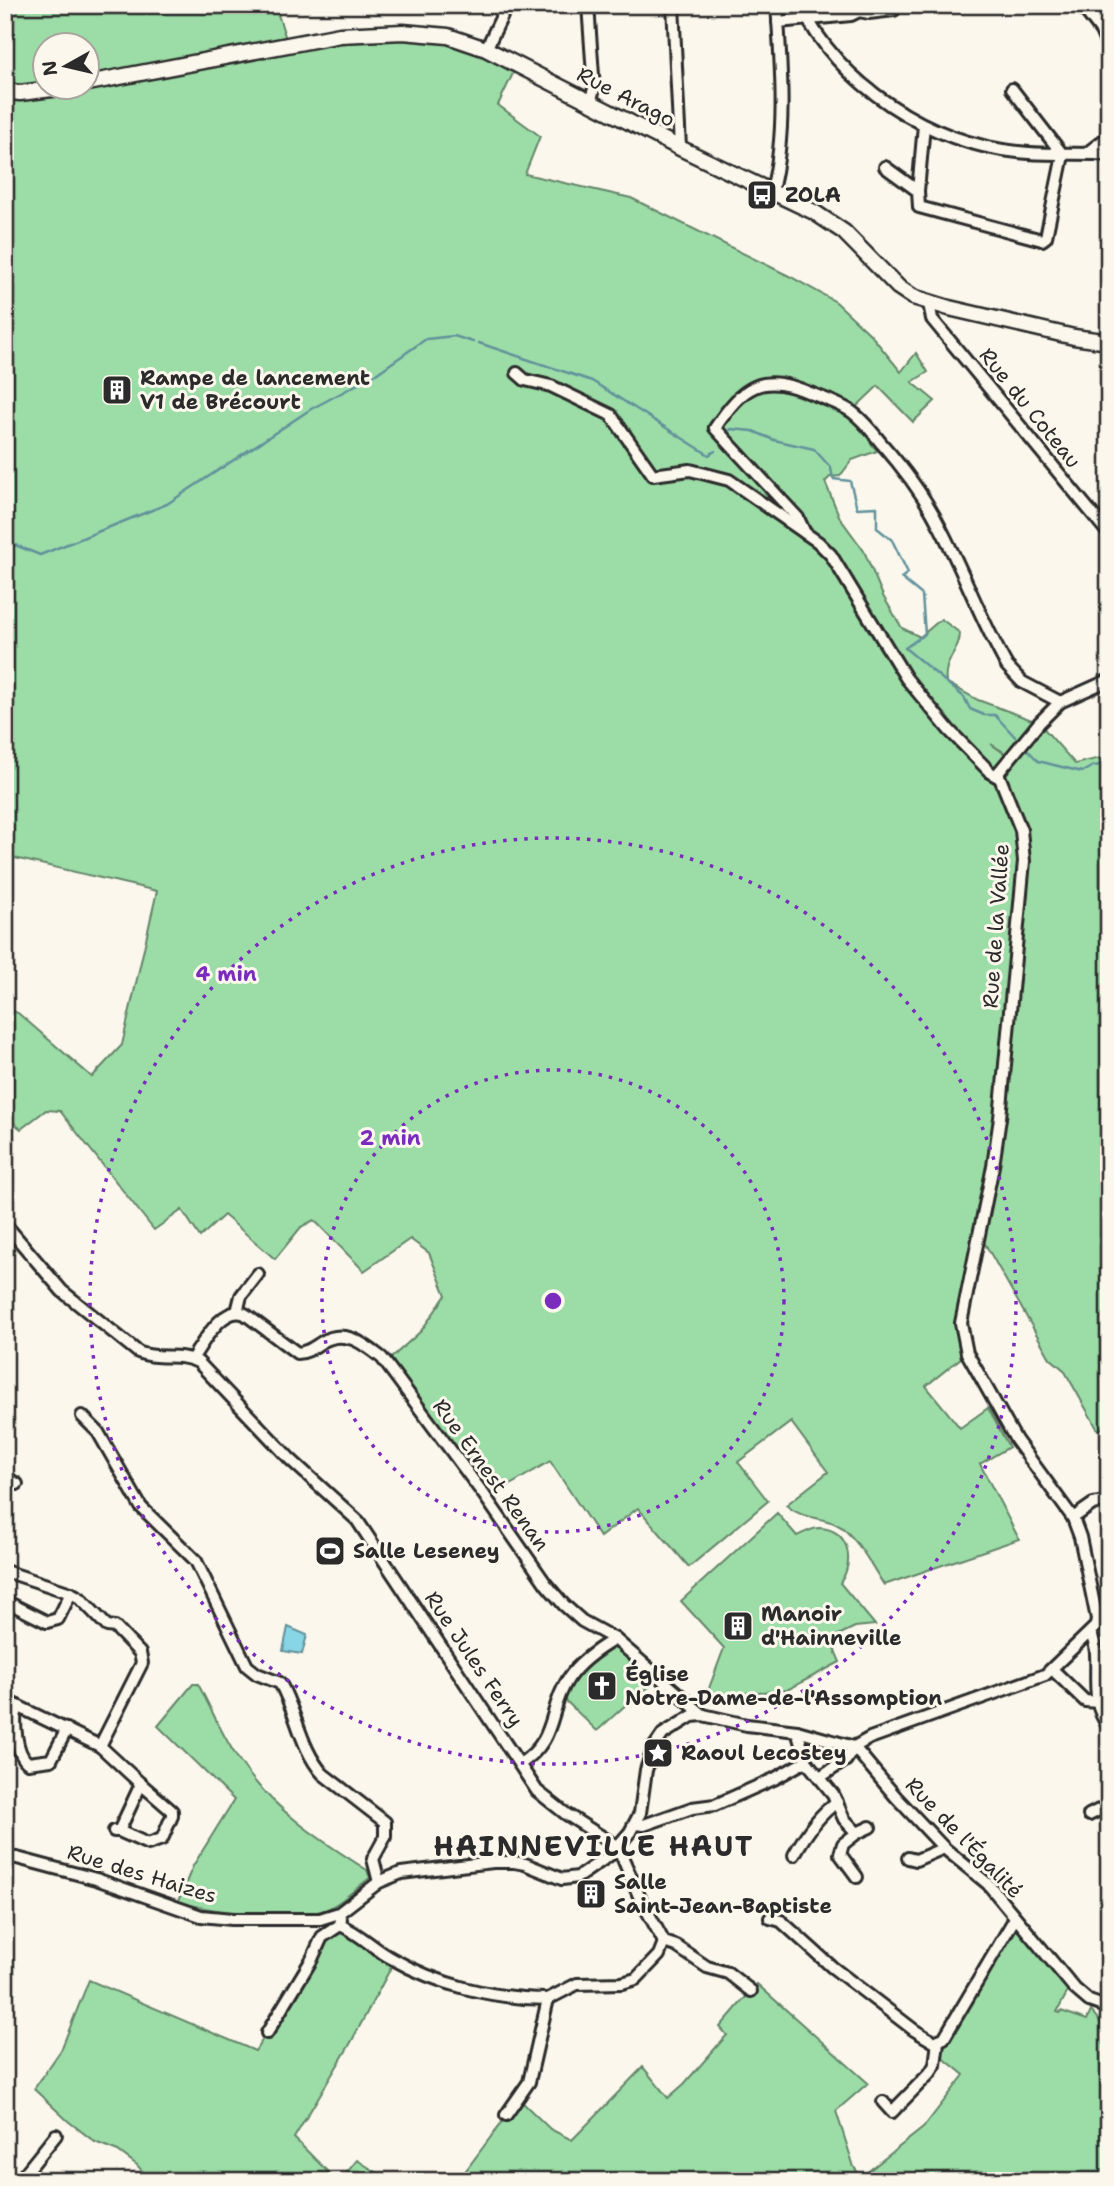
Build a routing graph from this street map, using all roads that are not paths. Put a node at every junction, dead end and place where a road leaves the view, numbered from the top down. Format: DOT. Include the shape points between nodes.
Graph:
graph roads {
  1 [pos="502,5"];
  2 [pos="588,5"];
  3 [pos="673,5"];
  4 [pos="777,5"];
  5 [pos="800,5"];
  6 [pos="1082,5"];
  7 [pos="1102,5"];
  8 [pos="860,8"];
  9 [pos="894,10"];
  10 [pos="1092,18"];
  11 [pos="809,19"];
  12 [pos="778,22"];
  13 [pos="486,49"];
  14 [pos="1109,50"];
  15 [pos="102,80"];
  16 [pos="1012,89"];
  17 [pos="5,91"];
  18 [pos="32,92"];
  19 [pos="590,102"];
  20 [pos="924,125"];
  21 [pos="1109,136"];
  22 [pos="680,148"];
  23 [pos="1087,153"];
  24 [pos="1063,155"];
  25 [pos="1109,155"];
  26 [pos="884,167"];
  27 [pos="772,190"];
  28 [pos="918,191"];
  29 [pos="929,303"];
  30 [pos="1109,342"];
  31 [pos="517,373"];
  32 [pos="805,533"];
  33 [pos="1109,534"];
  34 [pos="1109,680"];
  35 [pos="1060,702"];
  36 [pos="998,777"];
  37 [pos="5,1224"];
  38 [pos="258,1274"];
  39 [pos="237,1312"];
  40 [pos="192,1359"];
  41 [pos="82,1416"];
  42 [pos="5,1477"];
  43 [pos="16,1484"];
  44 [pos="1109,1501"];
  45 [pos="1073,1518"];
  46 [pos="5,1571"];
  47 [pos="71,1592"];
  48 [pos="5,1601"];
  49 [pos="1109,1625"];
  50 [pos="1093,1630"];
  51 [pos="615,1639"];
  52 [pos="1053,1670"];
  53 [pos="5,1700"];
  54 [pos="1098,1702"];
  55 [pos="18,1706"];
  56 [pos="703,1715"];
  57 [pos="1109,1727"];
  58 [pos="67,1730"];
  59 [pos="797,1731"];
  60 [pos="100,1746"];
  61 [pos="854,1747"];
  62 [pos="806,1761"];
  63 [pos="520,1765"];
  64 [pos="820,1777"];
  65 [pos="141,1784"];
  66 [pos="837,1802"];
  67 [pos="1109,1805"];
  68 [pos="1088,1815"];
  69 [pos="635,1824"];
  70 [pos="870,1828"];
  71 [pos="857,1833"];
  72 [pos="618,1847"];
  73 [pos="944,1848"];
  74 [pos="794,1855"];
  75 [pos="5,1857"];
  76 [pos="908,1858"];
  77 [pos="858,1877"];
  78 [pos="379,1882"];
  79 [pos="770,1918"];
  80 [pos="1016,1918"];
  81 [pos="340,1919"];
  82 [pos="664,1942"];
  83 [pos="751,1991"];
  84 [pos="548,1999"];
  85 [pos="1109,2008"];
  86 [pos="267,2033"];
  87 [pos="938,2042"];
  88 [pos="883,2102"];
  89 [pos="506,2115"];
  90 [pos="57,2135"];
  91 [pos="29,2170"];
  92 [pos="39,2179"];
  93 [pos="19,2181"];
  1 -- 13 [label="street" via="502,16"];
  2 -- 19 [label="street" via="594,89"];
  3 -- 22 [label="street"];
  4 -- 12 [label="street"];
  5 -- 11 [label="street"];
  6 -- 10 [label="street"];
  7 -- 10 [label="street"];
  8 -- 9 [label="street" via="869,13"];
  8 -- 11 [label="street" via="851,15"];
  10 -- 14 [label="street"];
  11 -- 12 [label="street"];
  11 -- 20 [label="street" via="847,68"];
  12 -- 27 [label="street" via="779,164"];
  13 -- 15 [label="main road, Rue Arago" via="447,36 403,32 340,35"];
  13 -- 19 [label="main road, Rue Arago"];
  16 -- 24 [label="street"];
  17 -- 18 [label="main road"];
  19 -- 22 [label="main road, Rue Arago"];
  20 -- 24 [label="street" via="991,148"];
  20 -- 28 [label="street"];
  21 -- 23 [label="street"];
  22 -- 27 [label="main road, Rue Arago"];
  23 -- 24 [label="street"];
  23 -- 25 [label="street"];
  24 -- 28 [label="street" via="1042,240 919,208"];
  26 -- 28 [label="street"];
  27 -- 29 [label="main road, Rue Arago" via="844,232 898,287"];
  29 -- 30 [label="main road, Rue Arago"];
  29 -- 33 [label="street, Rue du Coteau" via="932,319"];
  31 -- 32 [label="street" via="611,415 653,475 690,470 720,477"];
  32 -- 35 [label="street" via="798,517 715,428 744,392 765,382 794,386 851,410 922,495 1007,666 1022,682"];
  32 -- 36 [label="street" via="831,555 924,701"];
  34 -- 35 [label="street"];
  35 -- 36 [label="street" via="999,769"];
  36 -- 45 [label="street, Rue de la Vallée" via="1021,830 1024,861 1000,1118 961,1323 967,1353 1016,1440"];
  37 -- 40 [label="street" via="62,1291 138,1352"];
  38 -- 39 [label="street" via="241,1296"];
  39 -- 40 [label="street" via="215,1325"];
  39 -- 51 [label="street, Rue Ernest Renan" via="297,1353 332,1337 345,1337 361,1342 382,1358 564,1605"];
  40 -- 63 [label="street, Rue Jules Ferry" via="357,1520"];
  41 -- 78 [label="street" via="98,1432 141,1507 196,1561 247,1666 280,1683 315,1766 384,1822 386,1832 373,1859"];
  42 -- 43 [label="street"];
  44 -- 45 [label="street" via="1089,1506"];
  45 -- 50 [label="street, Rue de la Vallée" via="1097,1619"];
  46 -- 47 [label="street"];
  47 -- 48 [label="street" via="58,1619 47,1622"];
  47 -- 60 [label="street" via="107,1626 115,1628 140,1653 142,1662"];
  49 -- 50 [label="street"];
  50 -- 52 [label="street"];
  50 -- 54 [label="street, Rue de la Vallée"];
  51 -- 56 [label="street, Rue Ernest Renan"];
  51 -- 63 [label="street" via="571,1675 546,1738"];
  52 -- 54 [label="street" via="1085,1701"];
  52 -- 61 [label="street"];
  53 -- 55 [label="street"];
  54 -- 57 [label="street, Rue de la Vallée"];
  55 -- 58 [label="street"];
  55 -- 58 [label="street" via="20,1751 28,1763 51,1760"];
  56 -- 59 [label="street"];
  56 -- 69 [label="street" via="679,1723 654,1746"];
  58 -- 60 [label="street"];
  59 -- 61 [label="street"];
  59 -- 62 [label="street"];
  60 -- 65 [label="street"];
  61 -- 64 [label="street" via="846,1760"];
  61 -- 73 [label="street, Rue de l'Égalité"];
  62 -- 64 [label="street"];
  62 -- 69 [label="street" via="715,1805"];
  63 -- 72 [label="street, Rue Jules Ferry" via="541,1795"];
  64 -- 66 [label="street"];
  65 -- 65 [label="street" via="116,1831 148,1844 162,1839 172,1811"];
  66 -- 71 [label="street"];
  66 -- 74 [label="street" via="805,1835"];
  67 -- 68 [label="street"];
  69 -- 72 [label="street"];
  70 -- 71 [label="street"];
  71 -- 77 [label="street" via="843,1844 840,1854"];
  72 -- 78 [label="street, Rue des Haizes" via="594,1867 567,1880 520,1863 493,1862 401,1873"];
  72 -- 82 [label="street"];
  73 -- 76 [label="street" via="916,1860"];
  73 -- 80 [label="street, Rue de l'Égalité" via="988,1884"];
  75 -- 81 [label="street, Rue des Haizes" via="96,1879 201,1916"];
  78 -- 81 [label="street, Rue des Haizes"];
  79 -- 87 [label="street" via="781,1920 842,1975"];
  80 -- 85 [label="street, Rue de l'Égalité" via="1085,1999"];
  80 -- 87 [label="street"];
  81 -- 84 [label="street" via="395,1960 451,1985"];
  81 -- 86 [label="street" via="322,1937"];
  82 -- 83 [label="street" via="707,1967 729,1973"];
  82 -- 84 [label="street" via="659,1955 636,1979 577,1983"];
  84 -- 89 [label="street" via="529,2082"];
  87 -- 88 [label="street" via="930,2073 892,2112"];
  90 -- 91 [label="street"];
  91 -- 92 [label="street"];
  91 -- 93 [label="street"];
}
